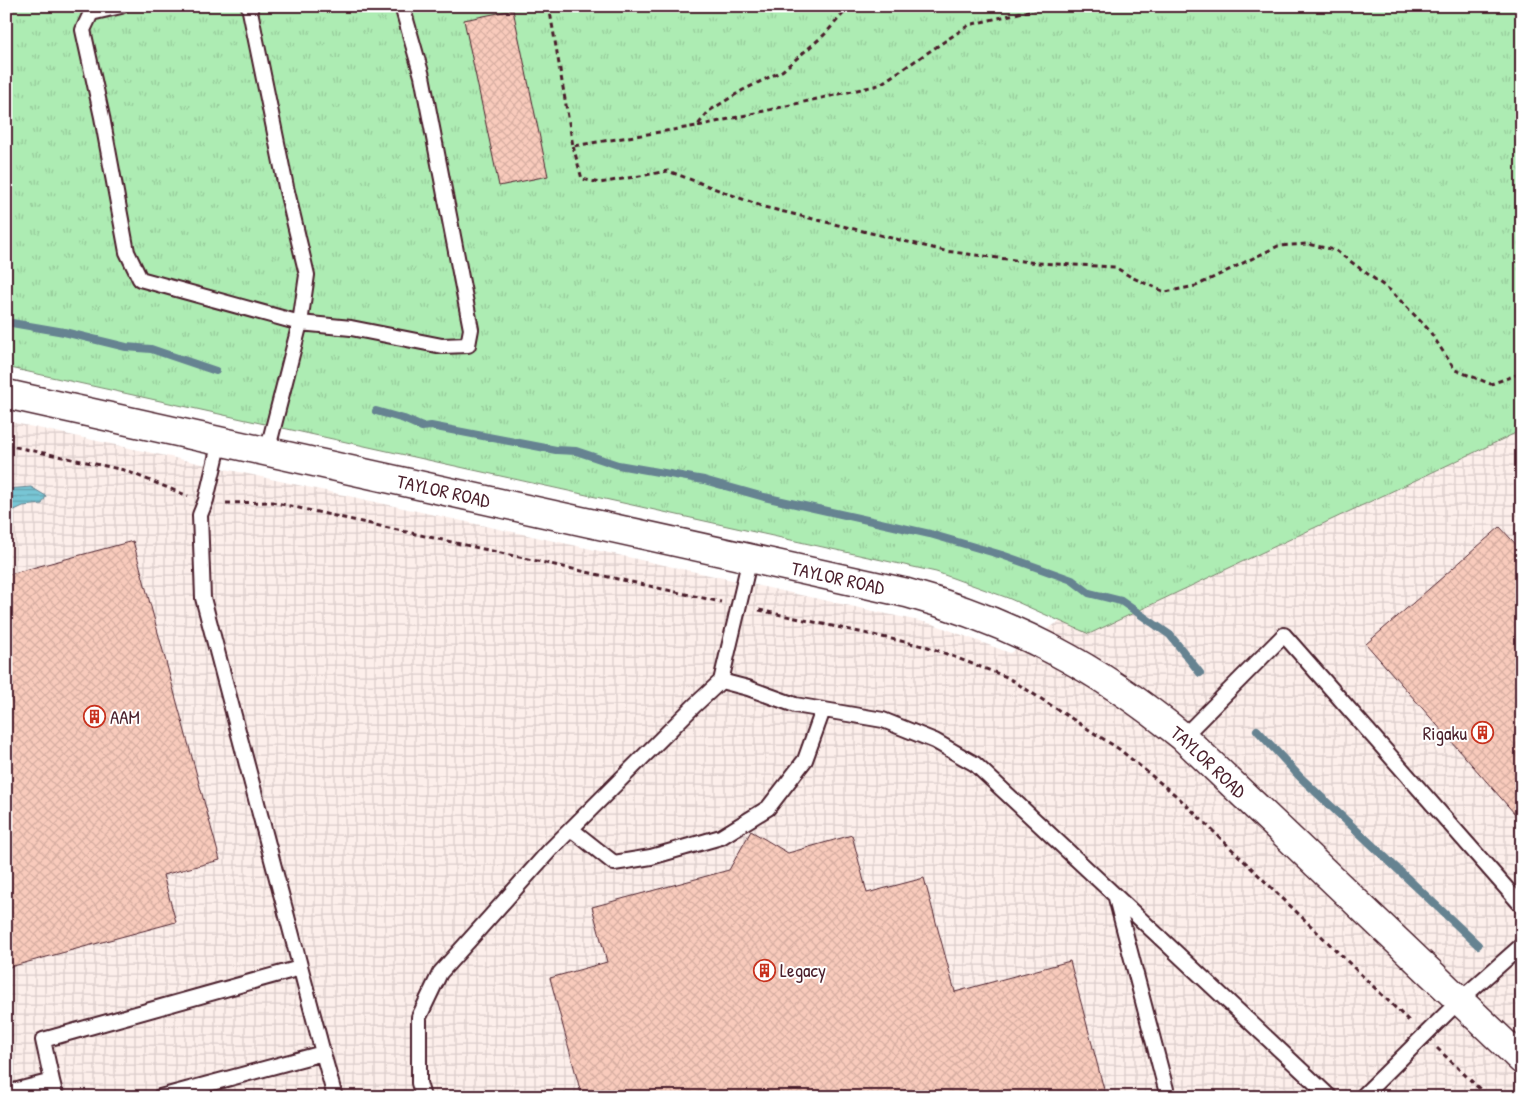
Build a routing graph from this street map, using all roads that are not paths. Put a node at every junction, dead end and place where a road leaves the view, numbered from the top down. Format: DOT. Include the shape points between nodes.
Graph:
graph roads {
  1 [pos="121,6"];
  2 [pos="249,6"];
  3 [pos="402,6"];
  4 [pos="300,323"];
  5 [pos="6,394"];
  6 [pos="220,441"];
  7 [pos="267,452"];
  8 [pos="750,558"];
  9 [pos="722,681"];
  10 [pos="823,710"];
  11 [pos="1183,737"];
  12 [pos="571,829"];
  13 [pos="1116,897"];
  14 [pos="1522,906"];
  15 [pos="1522,945"];
  16 [pos="300,968"];
  17 [pos="1460,1000"];
  18 [pos="323,1053"];
  19 [pos="1522,1060"];
  20 [pos="52,1080"];
  21 [pos="6,1093"];
  22 [pos="56,1097"];
  23 [pos="160,1097"];
  24 [pos="335,1097"];
  25 [pos="423,1097"];
  26 [pos="1168,1097"];
  27 [pos="1330,1097"];
  28 [pos="1362,1097"];
  1 -- 4 [label="lane" via="92,13 83,30 127,252 140,279"];
  2 -- 4 [label="lane" via="307,275"];
  3 -- 4 [label="lane" via="422,76 471,329 468,345 442,346 350,328"];
  4 -- 7 [label="lane"];
  5 -- 6 [label="street, TAYLOR ROAD"];
  6 -- 7 [label="street, TAYLOR ROAD"];
  6 -- 16 [label="lane" via="200,515 203,598"];
  7 -- 8 [label="street, TAYLOR ROAD"];
  8 -- 9 [label="lane"];
  8 -- 11 [label="street, TAYLOR ROAD" via="907,592 1006,626 1098,674"];
  9 -- 10 [label="lane" via="795,705"];
  9 -- 12 [label="lane"];
  10 -- 12 [label="lane" via="805,760 768,808 721,838 651,857 614,863"];
  10 -- 13 [label="lane" via="883,720 935,741 975,764"];
  11 -- 14 [label="lane" via="1284,635"];
  11 -- 17 [label="street, TAYLOR ROAD"];
  12 -- 25 [label="lane" via="440,974 419,1017 419,1083"];
  13 -- 26 [label="lane"];
  13 -- 27 [label="lane"];
  15 -- 17 [label="lane"];
  16 -- 18 [label="lane"];
  16 -- 20 [label="lane" via="43,1040"];
  17 -- 19 [label="street, TAYLOR ROAD"];
  17 -- 28 [label="lane"];
  18 -- 23 [label="lane"];
  18 -- 24 [label="lane"];
  20 -- 21 [label="lane"];
  20 -- 22 [label="lane"];
}
